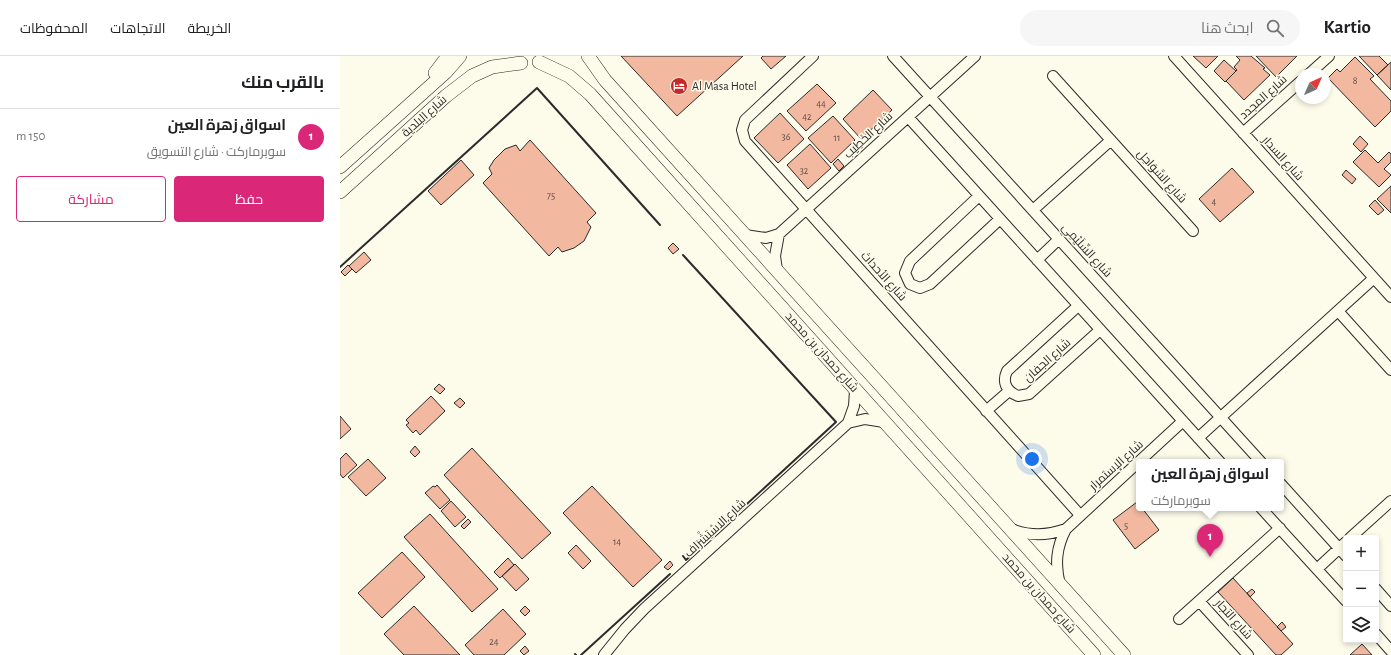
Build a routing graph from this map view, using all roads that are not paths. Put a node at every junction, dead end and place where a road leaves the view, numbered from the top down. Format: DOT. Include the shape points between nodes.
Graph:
graph roads {
  1 [pos="448,56"];
  2 [pos="460,56"];
  3 [pos="504,56"];
  4 [pos="555,56"];
  5 [pos="588,56"];
  6 [pos="813,56"];
  7 [pos="893,56"];
  8 [pos="975,56"];
  9 [pos="1174,56"];
  10 [pos="1329,56"];
  11 [pos="539,62"];
  12 [pos="521,63"];
  13 [pos="1316,68"];
  14 [pos="1053,76"];
  15 [pos="1295,86"];
  16 [pos="930,96"];
  17 [pos="415,98"];
  18 [pos="908,117"];
  19 [pos="1243,133"];
  20 [pos="1111,140"];
  21 [pos="340,167"];
  22 [pos="340,192"];
  23 [pos="979,196"];
  24 [pos="807,210"];
  25 [pos="1033,210"];
  26 [pos="1000,219"];
  27 [pos="1193,230"];
  28 [pos="779,234"];
  29 [pos="745,235"];
  30 [pos="1060,239"];
  31 [pos="1037,260"];
  32 [pos="777,270"];
  33 [pos="1374,278"];
  34 [pos="1391,297"];
  35 [pos="1078,306"];
  36 [pos="1338,311"];
  37 [pos="1100,330"];
  38 [pos="1391,370"];
  39 [pos="854,390"];
  40 [pos="1008,391"];
  41 [pos="986,411"];
  42 [pos="1220,417"];
  43 [pos="1183,421"];
  44 [pos="884,422"];
  45 [pos="848,423"];
  46 [pos="1198,438"];
  47 [pos="1142,459"];
  48 [pos="1217,459"];
  49 [pos="1258,459"];
  50 [pos="1136,464"];
  51 [pos="1284,487"];
  52 [pos="1391,501"];
  53 [pos="1264,511"];
  54 [pos="1080,516"];
  55 [pos="1280,528"];
  56 [pos="1010,529"];
  57 [pos="1066,529"];
  58 [pos="1353,535"];
  59 [pos="1343,548"];
  60 [pos="1343,550"];
  61 [pos="1317,569"];
  62 [pos="1060,585"];
  63 [pos="1379,592"];
  64 [pos="1343,598"];
  65 [pos="1199,601"];
  66 [pos="1391,606"];
  67 [pos="1179,619"];
  68 [pos="1379,637"];
  69 [pos="1391,651"];
  70 [pos="604,655"];
  71 [pos="1094,655"];
  72 [pos="1124,655"];
  73 [pos="1248,655"];
  1 -- 17 [label="main road"];
  2 -- 17 [label="main road, شارع البلدية" via="446,72"];
  3 -- 12 [label="main road"];
  4 -- 11 [label="main road"];
  5 -- 29 [label="main road, شارع حمدان بن محمد" via="604,80"];
  6 -- 24 [label="street, شارع الأحداث" via="748,116 742,125 745,141"];
  7 -- 16 [label="street, شارع السِّلَيْمِي"];
  8 -- 16 [label="street, شارع الخَطِيب"];
  9 -- 19 [label="street, شارع السدار"];
  10 -- 13 [label="street"];
  11 -- 12 [label="main road, شارع البلدية"];
  11 -- 39 [label="main road, شارع حمدان بن محمد" via="569,76 590,94"];
  12 -- 22 [label="main road, شارع البلدية" via="492,67 472,76 446,96"];
  14 -- 20 [label="street, شارع السَّوَاحِل"];
  15 -- 19 [label="street, شارع المجدد"];
  16 -- 18 [label="street, شارع الخَطِيب"];
  16 -- 25 [label="street, شارع السِّلَيْمِي"];
  17 -- 21 [label="main road, شارع البلدية"];
  18 -- 23 [label="street"];
  18 -- 24 [label="street, شارع الخَطِيب"];
  19 -- 33 [label="street, شارع السدار"];
  20 -- 25 [label="street"];
  20 -- 27 [label="street, شارع السَّوَاحِل"];
  23 -- 26 [label="street"];
  23 -- 26 [label="street" via="910,261 905,273 910,284 920,288 930,284"];
  24 -- 28 [label="street, شارع الخَطِيب"];
  24 -- 41 [label="street, شارع الأحداث"];
  25 -- 30 [label="street, شارع السِّلَيْمِي"];
  26 -- 31 [label="street"];
  28 -- 29 [label="street" via="766,238"];
  28 -- 32 [label="street" via="775,256"];
  29 -- 32 [label="main road, شارع حمدان بن محمد"];
  30 -- 31 [label="street"];
  30 -- 42 [label="street, شارع السِّلَيْمِي"];
  31 -- 35 [label="street"];
  32 -- 56 [label="main road, شارع حمدان بن محمد"];
  33 -- 34 [label="street, شارع السدار"];
  33 -- 36 [label="street"];
  35 -- 37 [label="street"];
  35 -- 40 [label="street, شارع الجفان" via="1008,371 1005,382"];
  36 -- 38 [label="street"];
  36 -- 42 [label="street"];
  37 -- 40 [label="street, شارع الجفان" via="1029,394 1018,396"];
  37 -- 43 [label="street"];
  39 -- 44 [label="main road, شارع حمدان بن محمد"];
  39 -- 45 [label="street" via="854,406"];
  40 -- 41 [label="street"];
  41 -- 54 [label="street, شارع الأحداث"];
  42 -- 46 [label="street"];
  42 -- 49 [label="street, شارع السِّلَيْمِي"];
  43 -- 46 [label="street"];
  43 -- 47 [label="street, شارع الإستمرار"];
  44 -- 45 [label="street" via="865,419"];
  44 -- 71 [label="main road, شارع حمدان بن محمد"];
  45 -- 70 [label="street, شارع الاسْتِشْرَاف" via="639,614"];
  46 -- 48 [label="street"];
  50 -- 54 [label="street, شارع الإستمرار"];
  51 -- 59 [label="street"];
  52 -- 58 [label="street"];
  53 -- 55 [label="street"];
  54 -- 57 [label="street, شارع الإستمرار"];
  55 -- 61 [label="street"];
  55 -- 65 [label="street"];
  56 -- 57 [label="street, شارع الإستمرار" via="1038,535"];
  56 -- 62 [label="main road, شارع حمدان بن محمد"];
  57 -- 62 [label="street, شارع الإستمرار" via="1058,550 1057,574"];
  60 -- 61 [label="street"];
  61 -- 64 [label="street"];
  62 -- 72 [label="main road, شارع حمدان بن محمد"];
  63 -- 66 [label="street"];
  65 -- 67 [label="street"];
  65 -- 73 [label="street, شارع التجار"];
  68 -- 69 [label="street"];
}
